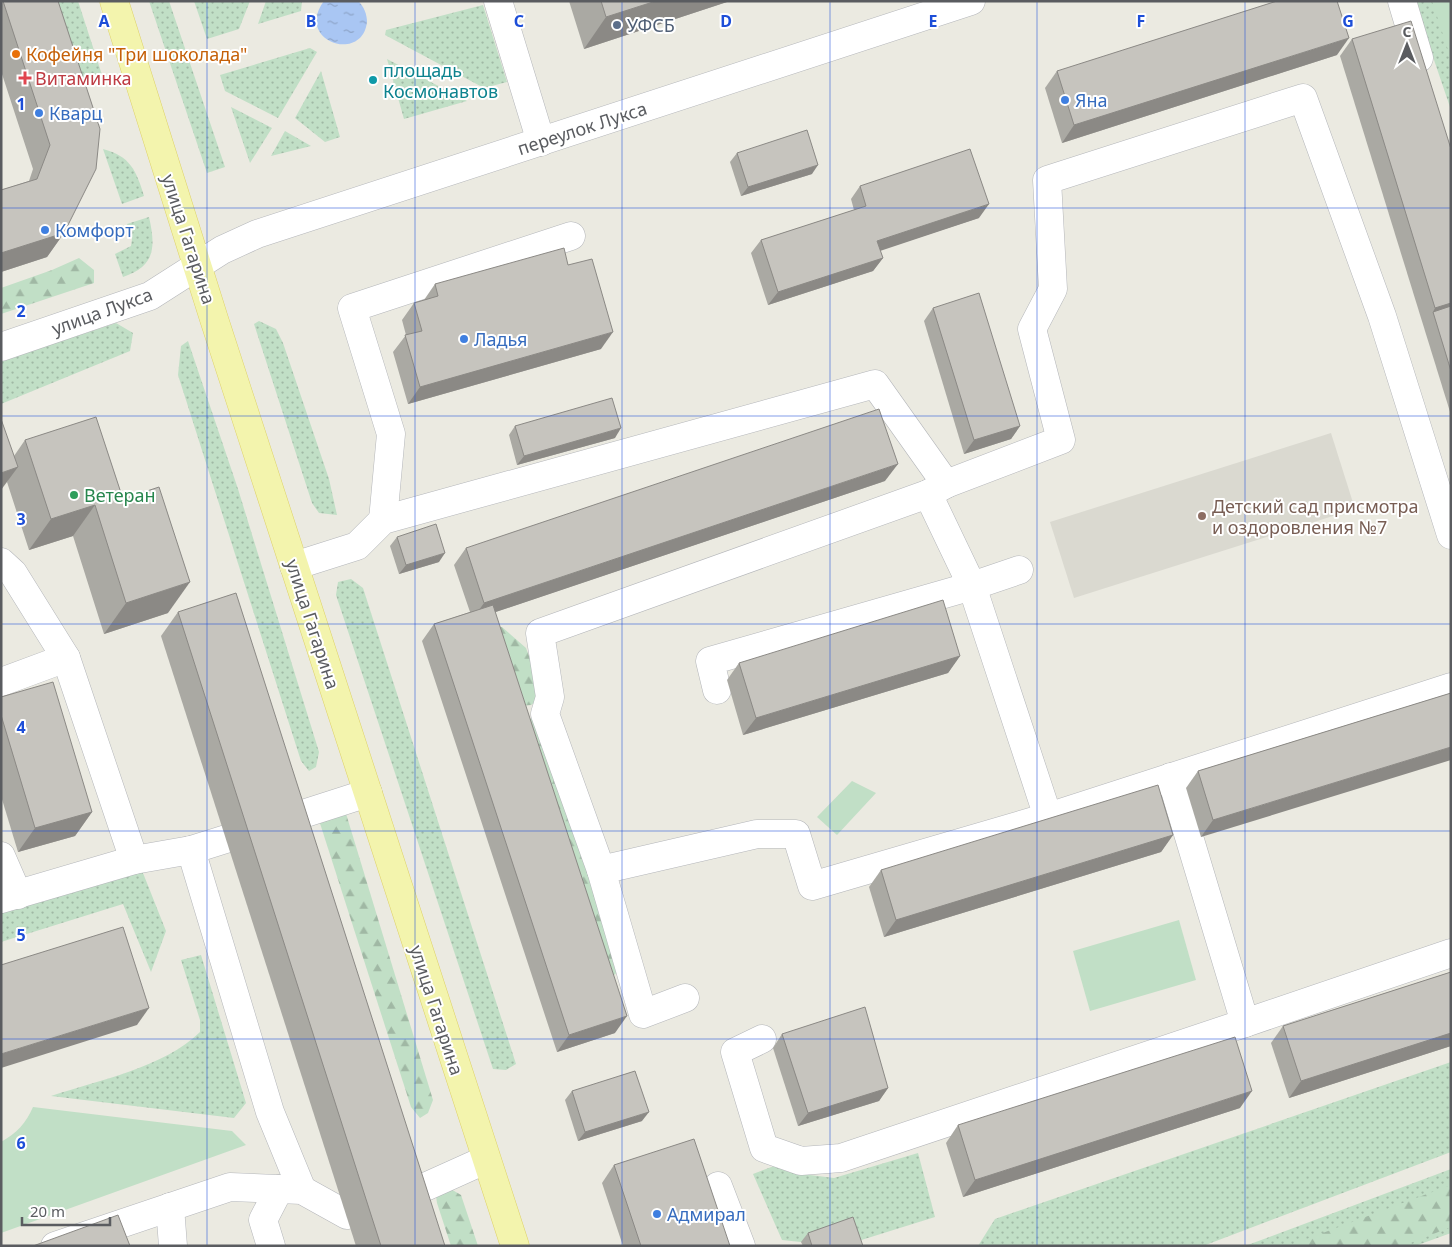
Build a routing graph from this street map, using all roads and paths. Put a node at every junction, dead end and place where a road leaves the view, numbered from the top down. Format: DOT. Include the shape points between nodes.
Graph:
graph roads {
  1 [pos="114,1"];
  2 [pos="498,1"];
  3 [pos="1402,1"];
  4 [pos="954,4"];
  5 [pos="1428,86"];
  6 [pos="541,142"];
  7 [pos="570,236"];
  8 [pos="197,266"];
  9 [pos="1,347"];
  10 [pos="937,489"];
  11 [pos="383,520"];
  12 [pos="1451,535"];
  13 [pos="1,562"];
  14 [pos="294,566"];
  15 [pos="1019,570"];
  16 [pos="972,586"];
  17 [pos="66,658"];
  18 [pos="1,682"];
  19 [pos="1451,687"];
  20 [pos="718,690"];
  21 [pos="1171,777"];
  22 [pos="368,793"];
  23 [pos="1048,817"];
  24 [pos="284,820"];
  25 [pos="226,839"];
  26 [pos="191,850"];
  27 [pos="1,856"];
  28 [pos="134,860"];
  29 [pos="602,870"];
  30 [pos="10,897"];
  31 [pos="1451,953"];
  32 [pos="685,998"];
  33 [pos="1245,1023"];
  34 [pos="762,1039"];
  35 [pos="485,1160"];
  36 [pos="718,1186"];
  37 [pos="290,1190"];
  38 [pos="404,1196"];
  39 [pos="170,1207"];
  40 [pos="347,1215"];
  41 [pos="55,1246"];
  42 [pos="173,1246"];
  43 [pos="271,1246"];
  44 [pos="515,1246"];
  45 [pos="741,1246"];
  1 -- 8 [label="main road, улица Гагарина"];
  2 -- 6 [label="street"];
  3 -- 5 [label="street"];
  4 -- 6 [label="street, переулок Лукса"];
  6 -- 8 [label="street, переулок Лукса" via="257,234"];
  7 -- 11 [label="street" via="352,308 391,434"];
  8 -- 9 [label="street, улица Лукса" via="150,296"];
  8 -- 14 [label="main road, улица Гагарина"];
  10 -- 11 [label="street" via="875,384"];
  10 -- 12 [label="street" via="1061,440 1032,329 1054,289 1046,180 1303,98 1382,316"];
  10 -- 16 [label="street"];
  10 -- 29 [label="street" via="540,633 550,697 545,714"];
  11 -- 14 [label="street" via="357,546"];
  13 -- 17 [label="street" via="13,574"];
  14 -- 22 [label="main road, улица Гагарина"];
  15 -- 16 [label="street"];
  16 -- 20 [label="street" via="710,661"];
  16 -- 23 [label="street"];
  17 -- 18 [label="street"];
  17 -- 28 [label="street"];
  19 -- 21 [label="street"];
  21 -- 23 [label="street"];
  21 -- 33 [label="street"];
  22 -- 24 [label="street"];
  22 -- 35 [label="main road, улица Гагарина"];
  23 -- 29 [label="street" via="812,886 796,834 757,834"];
  25 -- 26 [label="street"];
  26 -- 28 [label="street"];
  26 -- 37 [label="street" via="270,1112"];
  27 -- 30 [label="street"];
  28 -- 30 [label="street"];
  29 -- 32 [label="street" via="643,1014"];
  31 -- 33 [label="street"];
  33 -- 34 [label="street" via="841,1158 801,1161 764,1148 735,1052"];
  35 -- 38 [label="street"];
  35 -- 44 [label="main road, улица Гагарина"];
  36 -- 45 [label="street"];
  37 -- 39 [label="street" via="230,1186"];
  37 -- 40 [label="street"];
  37 -- 43 [label="street" via="263,1220"];
  39 -- 41 [label="street"];
  39 -- 42 [label="street"];
}
